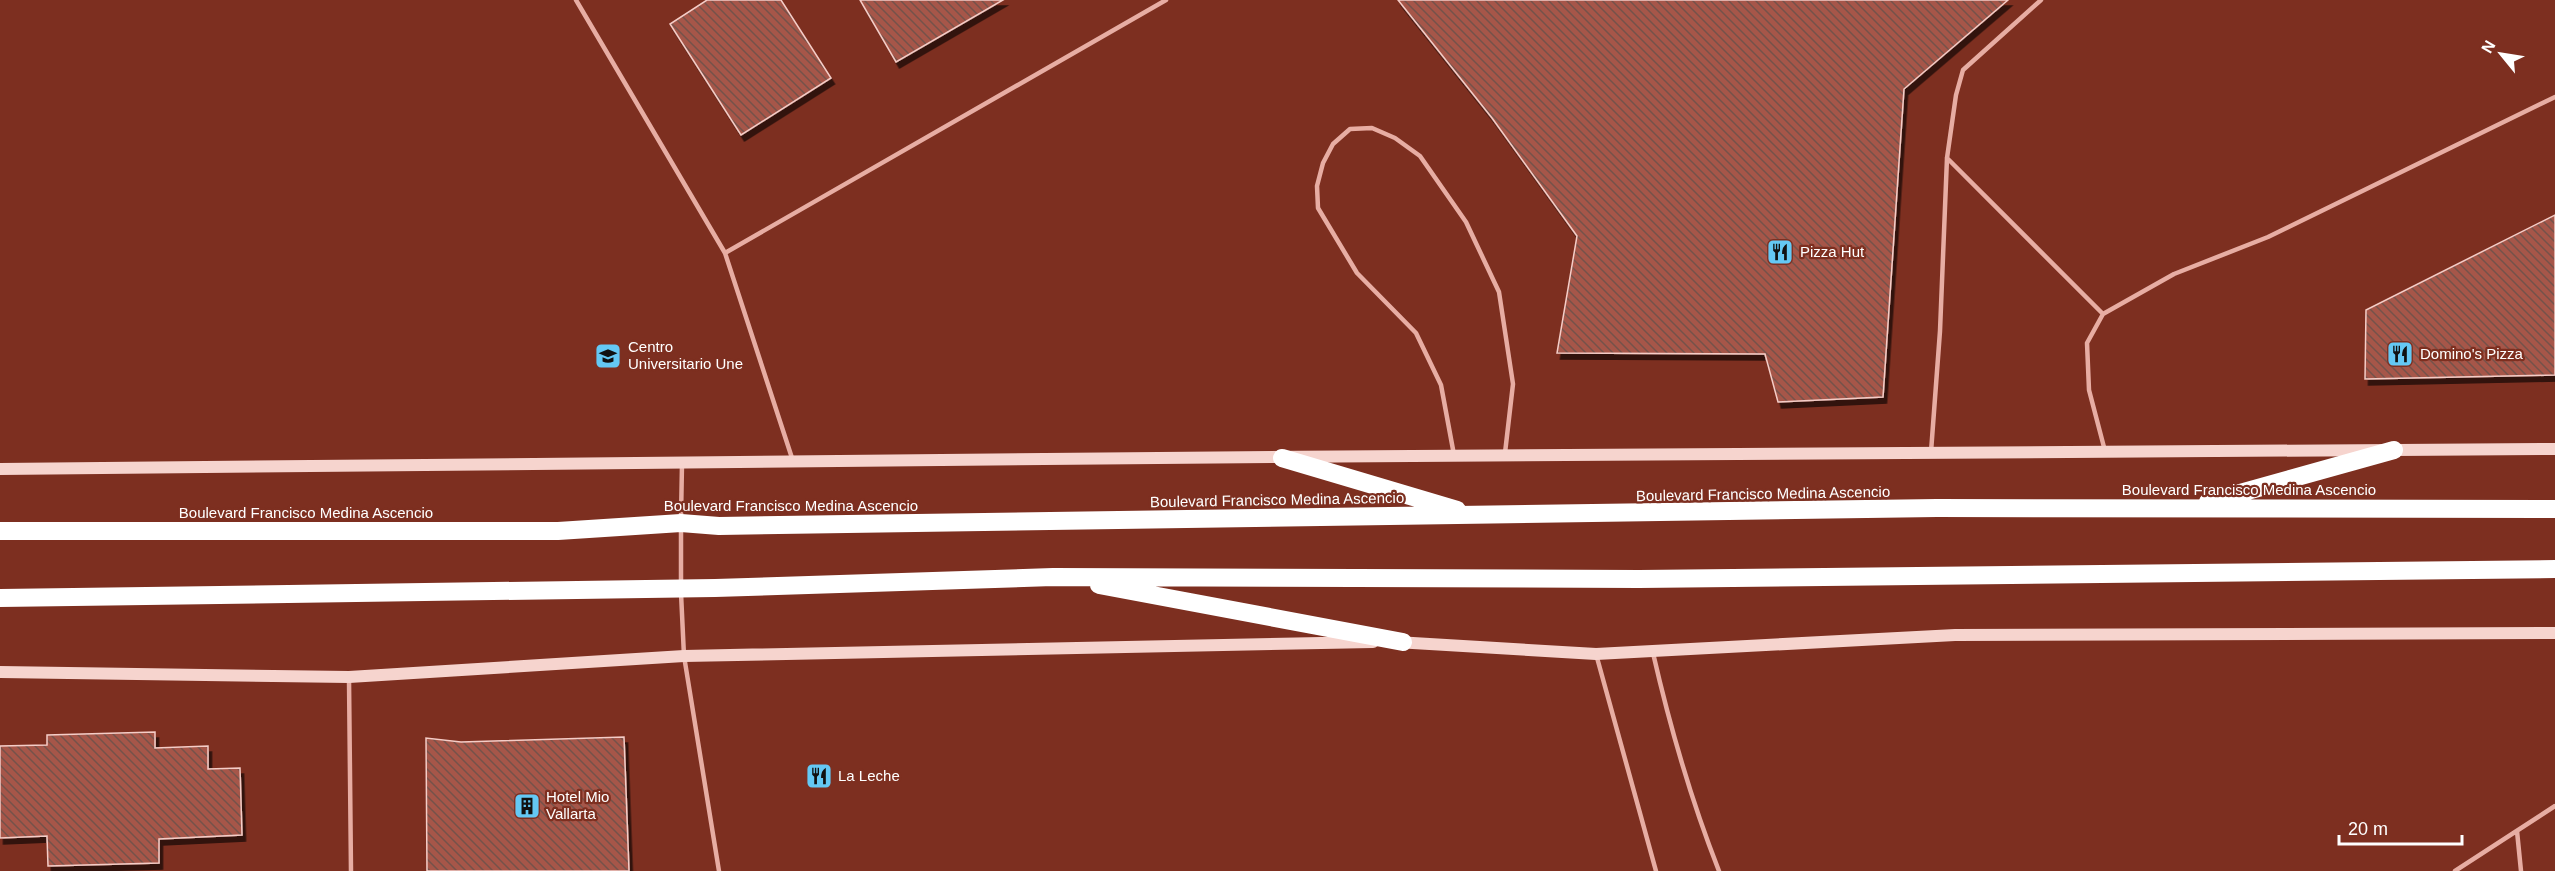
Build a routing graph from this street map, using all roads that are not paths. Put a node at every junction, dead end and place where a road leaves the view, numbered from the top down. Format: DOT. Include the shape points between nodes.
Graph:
graph roads {
  1 [pos="576,0"];
  2 [pos="1166,0"];
  3 [pos="2041,0"];
  4 [pos="2555,97"];
  5 [pos="1947,158"];
  6 [pos="725,253"];
  7 [pos="2103,314"];
  8 [pos="2555,449"];
  9 [pos="2394,450"];
  10 [pos="2106,453"];
  11 [pos="1930,454"];
  12 [pos="1455,456"];
  13 [pos="1504,456"];
  14 [pos="792,458"];
  15 [pos="1282,458"];
  16 [pos="682,461"];
  17 [pos="0,469"];
  18 [pos="2185,508"];
  19 [pos="2555,509"];
  20 [pos="1476,516"];
  21 [pos="681,523"];
  22 [pos="0,531"];
  23 [pos="2555,569"];
  24 [pos="1053,577"];
  25 [pos="681,588"];
  26 [pos="0,598"];
  27 [pos="2555,633"];
  28 [pos="1403,642"];
  29 [pos="1652,650"];
  30 [pos="1596,654"];
  31 [pos="684,656"];
  32 [pos="0,672"];
  33 [pos="349,677"];
  34 [pos="2555,806"];
  35 [pos="2517,831"];
  36 [pos="2461,869"];
  37 [pos="351,871"];
  38 [pos="719,871"];
  39 [pos="1656,871"];
  40 [pos="1719,871"];
  41 [pos="2455,871"];
  42 [pos="2521,871"];
  1 -- 6 [label="lane"];
  2 -- 6 [label="lane"];
  3 -- 5 [label="lane" via="1963,70"];
  4 -- 7 [label="lane" via="2268,237 2174,274"];
  5 -- 7 [label="lane"];
  5 -- 11 [label="lane"];
  6 -- 14 [label="lane"];
  7 -- 10 [label="lane" via="2087,343 2089,390"];
  8 -- 9 [label="main road"];
  9 -- 10 [label="main road"];
  9 -- 18 [label="highway"];
  10 -- 11 [label="main road"];
  11 -- 13 [label="main road"];
  12 -- 13 [label="main road"];
  12 -- 13 [label="lane" via="1441,385 1416,333 1357,273 1318,207 1317,186 1323,163 1333,144 1350,129 1372,128 1420,156 1466,222 1499,292 1513,384"];
  12 -- 15 [label="main road"];
  14 -- 15 [label="main road"];
  14 -- 16 [label="main road"];
  15 -- 20 [label="highway"];
  16 -- 17 [label="main road"];
  16 -- 21 [label="lane"];
  18 -- 19 [label="highway, Boulevard Francisco Medina Ascencio"];
  18 -- 20 [label="highway, Boulevard Francisco Medina Ascencio"];
  20 -- 21 [label="highway, Boulevard Francisco Medina Ascencio" via="719,526"];
  21 -- 22 [label="highway, Boulevard Francisco Medina Ascencio" via="558,531"];
  21 -- 25 [label="lane"];
  23 -- 24 [label="highway" via="1639,579"];
  24 -- 25 [label="highway"];
  24 -- 28 [label="highway"];
  25 -- 26 [label="highway"];
  25 -- 31 [label="lane"];
  27 -- 29 [label="main road" via="1955,635"];
  28 -- 30 [label="main road"];
  28 -- 31 [label="main road"];
  29 -- 30 [label="main road"];
  29 -- 40 [label="lane" via="1675,739"];
  30 -- 39 [label="lane"];
  31 -- 33 [label="main road"];
  31 -- 38 [label="lane"];
  32 -- 33 [label="main road"];
  33 -- 37 [label="lane"];
  34 -- 35 [label="lane"];
  35 -- 36 [label="lane"];
  35 -- 42 [label="lane"];
  36 -- 41 [label="lane"];
}
